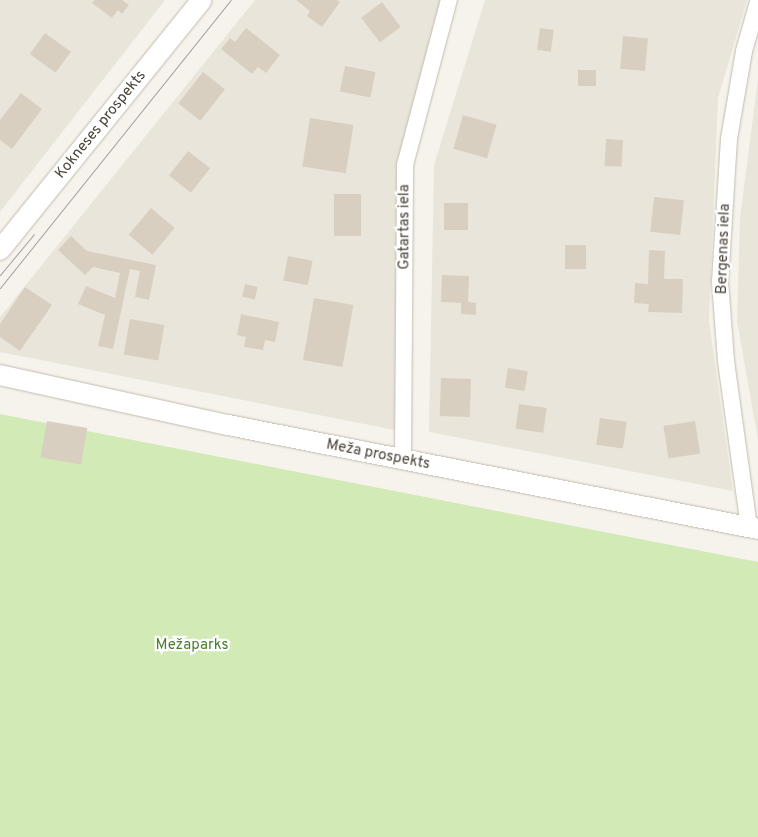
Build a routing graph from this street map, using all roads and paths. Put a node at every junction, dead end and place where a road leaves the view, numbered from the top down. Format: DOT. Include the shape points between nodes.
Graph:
graph roads {
  1 [pos="202,0"];
  2 [pos="449,0"];
  3 [pos="758,2"];
  4 [pos="0,250"];
  5 [pos="0,375"];
  6 [pos="403,460"];
  7 [pos="754,528"];
  1 -- 4 [label="street, Kokneses prospekts"];
  2 -- 6 [label="street, Gatartas iela" via="405,165"];
  3 -- 7 [label="street, Bergenas iela" via="744,51 729,140 720,282 726,361"];
  5 -- 6 [label="street, Meža prospekts"];
  6 -- 7 [label="street, Meža prospekts"];
}
